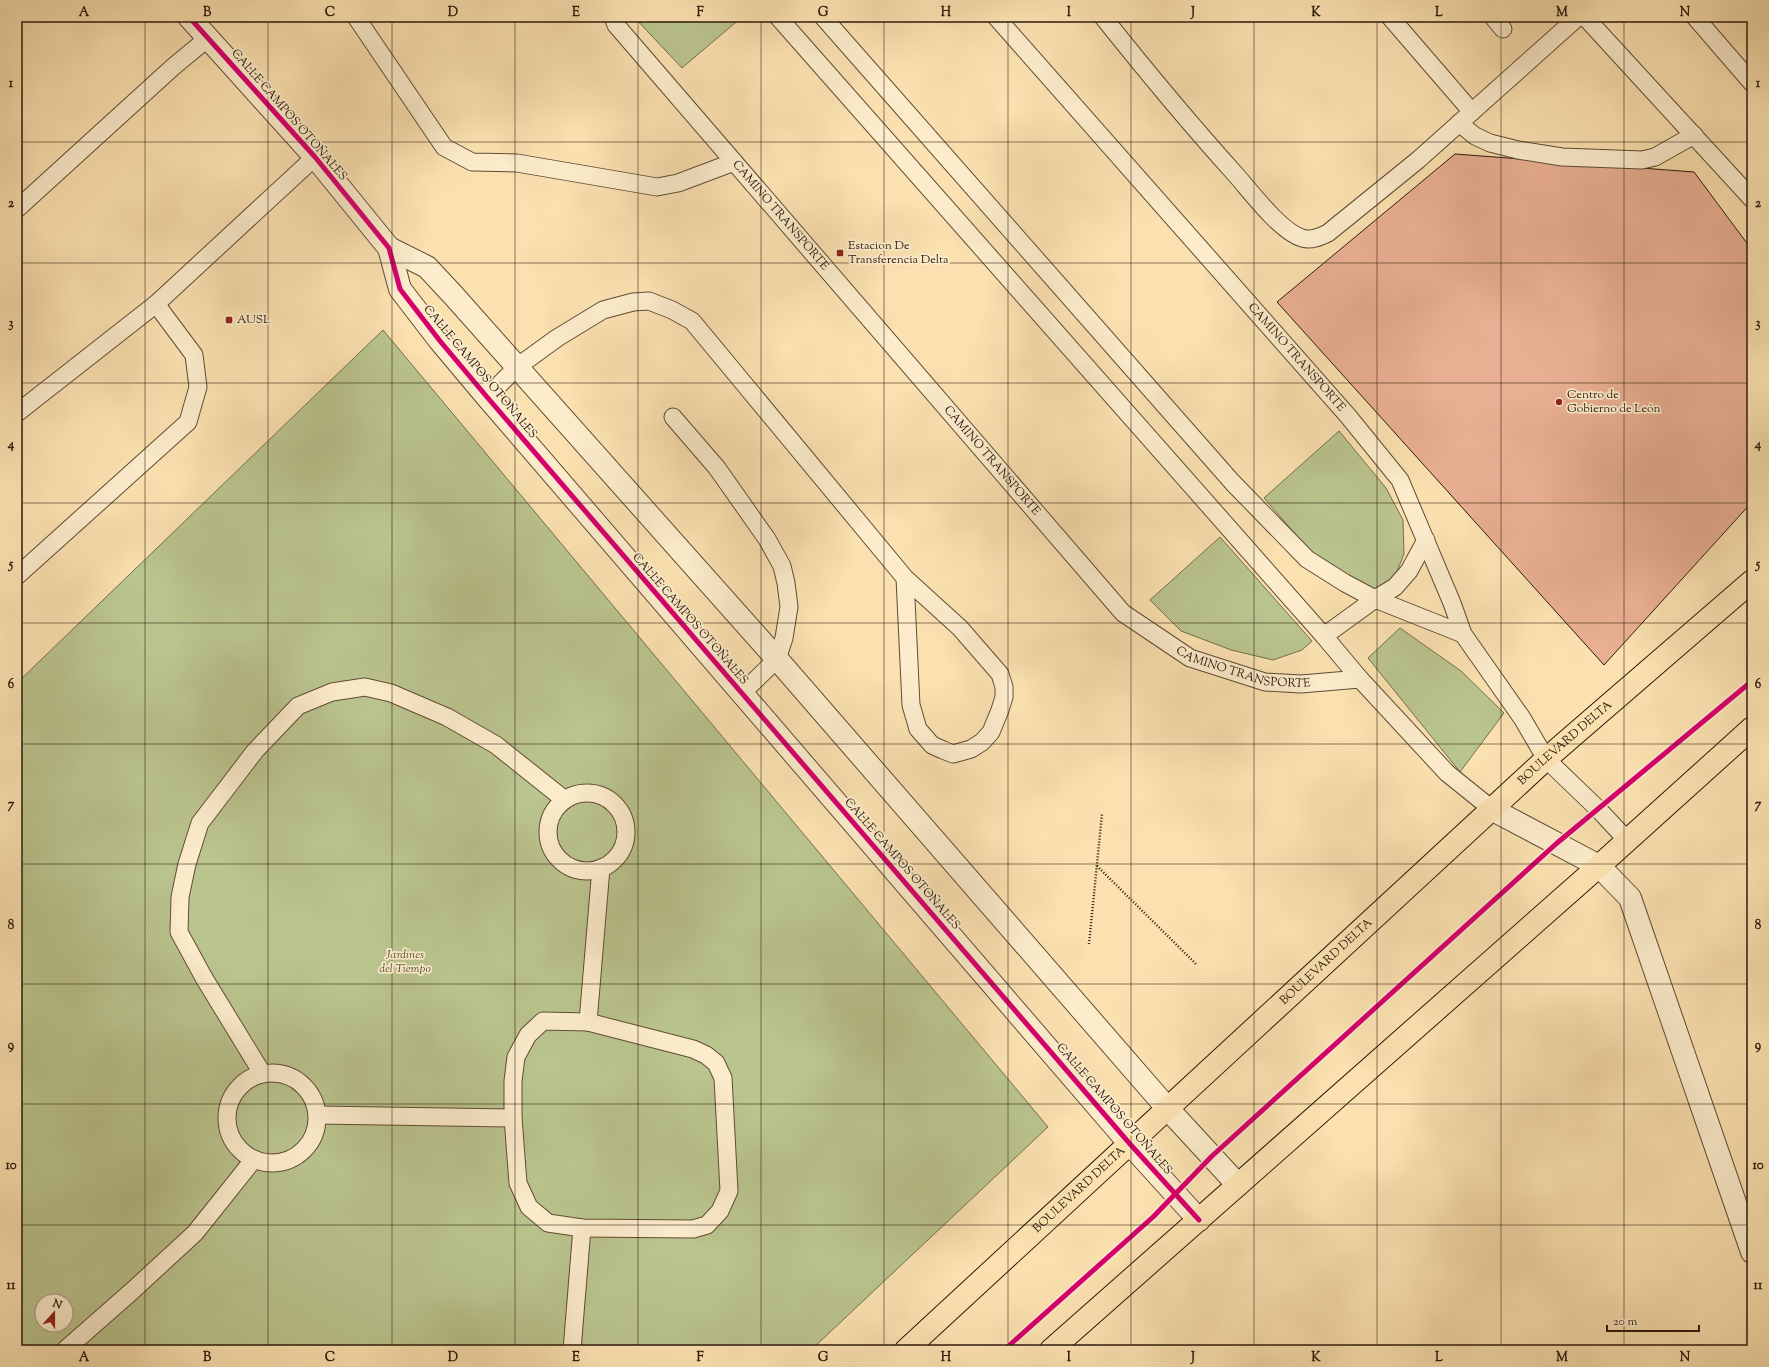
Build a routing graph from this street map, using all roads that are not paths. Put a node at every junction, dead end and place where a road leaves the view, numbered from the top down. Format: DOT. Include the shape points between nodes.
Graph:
graph roads {
  1 [pos="189,17"];
  2 [pos="356,17"];
  3 [pos="613,17"];
  4 [pos="778,17"];
  5 [pos="823,17"];
  6 [pos="996,17"];
  7 [pos="1103,17"];
  8 [pos="1390,17"];
  9 [pos="1578,17"];
  10 [pos="1585,17"];
  11 [pos="1695,17"];
  12 [pos="208,38"];
  13 [pos="1752,83"];
  14 [pos="1465,118"];
  15 [pos="1694,135"];
  16 [pos="315,157"];
  17 [pos="734,162"];
  18 [pos="1752,199"];
  19 [pos="17,209"];
  20 [pos="389,248"];
  21 [pos="156,304"];
  22 [pos="517,367"];
  23 [pos="487,397"];
  24 [pos="17,413"];
  25 [pos="673,418"];
  26 [pos="1426,540"];
  27 [pos="17,576"];
  28 [pos="905,578"];
  29 [pos="1752,581"];
  30 [pos="1375,599"];
  31 [pos="1463,634"];
  32 [pos="1324,636"];
  33 [pos="777,659"];
  34 [pos="1360,679"];
  35 [pos="741,694"];
  36 [pos="1752,728"];
  37 [pos="1546,759"];
  38 [pos="565,800"];
  39 [pos="1493,810"];
  40 [pos="1627,840"];
  41 [pos="1599,866"];
  42 [pos="602,868"];
  43 [pos="588,1022"];
  44 [pos="262,1073"];
  45 [pos="1168,1109"];
  46 [pos="318,1115"];
  47 [pos="513,1118"];
  48 [pos="1130,1144"];
  49 [pos="254,1159"];
  50 [pos="1238,1185"];
  51 [pos="1199,1220"];
  52 [pos="582,1228"];
  53 [pos="1752,1252"];
  54 [pos="65,1350"];
  55 [pos="572,1350"];
  56 [pos="906,1350"];
  57 [pos="1052,1350"];
  1 -- 12 [label="street, CALLE CAMPOS OTOÑALES"];
  2 -- 17 [label="lane" via="444,147 472,162 517,163 657,187 678,183"];
  3 -- 17 [label="lane, CAMINO TRANSPORTE" via="616,25"];
  4 -- 32 [label="lane"];
  5 -- 30 [label="lane" via="1233,483 1307,559"];
  6 -- 26 [label="lane, CAMINO TRANSPORTE" via="1400,480"];
  7 -- 14 [label="lane" via="1160,89 1266,209 1292,234 1302,239 1312,239 1328,233"];
  8 -- 14 [label="lane"];
  9 -- 14 [label="lane"];
  10 -- 15 [label="lane"];
  11 -- 13 [label="lane"];
  12 -- 16 [label="street, CALLE CAMPOS OTOÑALES"];
  12 -- 19 [label="lane"];
  14 -- 15 [label="lane" via="1476,136 1490,143 1562,157 1642,160 1659,155"];
  15 -- 18 [label="lane"];
  16 -- 20 [label="street, CALLE CAMPOS OTOÑALES"];
  16 -- 21 [label="lane"];
  17 -- 34 [label="lane, CAMINO TRANSPORTE" via="1123,613 1190,658 1265,682 1301,684"];
  20 -- 22 [label="street, CALLE CAMPOS OTOÑALES" via="427,267"];
  20 -- 23 [label="street, CALLE CAMPOS OTOÑALES" via="400,289"];
  21 -- 24 [label="lane"];
  21 -- 27 [label="lane" via="194,355 198,387 188,422"];
  22 -- 23 [label="lane"];
  22 -- 28 [label="lane" via="557,338 603,310 633,302 650,301 672,310 692,321"];
  22 -- 33 [label="street, CALLE CAMPOS OTOÑALES"];
  23 -- 35 [label="street, CALLE CAMPOS OTOÑALES"];
  25 -- 33 [label="lane" via="717,468 767,539 782,566 788,607 784,638"];
  26 -- 30 [label="lane" via="1409,571 1395,587"];
  26 -- 31 [label="lane, CAMINO TRANSPORTE"];
  28 -- 28 [label="lane" via="911,705 918,729 932,745 953,754 971,749 991,732 1000,710 1004,697 1000,674 960,628"];
  29 -- 37 [label="main road, BOULEVARD DELTA"];
  30 -- 31 [label="lane"];
  30 -- 32 [label="lane"];
  31 -- 37 [label="lane, CAMINO TRANSPORTE" via="1522,718"];
  32 -- 34 [label="lane"];
  33 -- 35 [label="lane"];
  33 -- 45 [label="street, CALLE CAMPOS OTOÑALES"];
  34 -- 39 [label="lane" via="1447,773"];
  35 -- 48 [label="street, CALLE CAMPOS OTOÑALES"];
  36 -- 40 [label="main road"];
  37 -- 39 [label="main road, BOULEVARD DELTA"];
  37 -- 40 [label="lane, CAMINO TRANSPORTE"];
  38 -- 42 [label="lane" via="550,820 550,844 556,855 566,864 589,871"];
  38 -- 42 [label="lane" via="588,793 599,795 610,800 624,819 625,842 620,853"];
  38 -- 44 [label="lane" via="496,745 447,717 391,693 365,687 332,692 298,706 255,751 200,823 180,897 179,932"];
  39 -- 41 [label="street"];
  39 -- 45 [label="main road, BOULEVARD DELTA"];
  40 -- 41 [label="main road"];
  41 -- 50 [label="main road"];
  41 -- 53 [label="street" via="1630,898"];
  42 -- 43 [label="lane"];
  43 -- 47 [label="lane" via="543,1021 528,1035 516,1057"];
  43 -- 52 [label="lane" via="693,1049 716,1063 723,1078 729,1191 720,1211 707,1225 693,1229"];
  44 -- 46 [label="lane" via="278,1072 293,1077 306,1086 314,1099"];
  44 -- 49 [label="lane" via="247,1080 236,1090 228,1105 227,1121 231,1137 240,1150"];
  45 -- 48 [label="main road, BOULEVARD DELTA"];
  45 -- 50 [label="street, CALLE CAMPOS OTOÑALES"];
  46 -- 47 [label="lane"];
  46 -- 49 [label="lane" via="316,1130 310,1144 299,1155 285,1162 269,1163"];
  47 -- 52 [label="lane" via="518,1183 529,1207 548,1222"];
  48 -- 51 [label="street, CALLE CAMPOS OTOÑALES"];
  48 -- 56 [label="main road, BOULEVARD DELTA"];
  49 -- 54 [label="lane" via="195,1233"];
  50 -- 51 [label="main road"];
  51 -- 57 [label="main road"];
  52 -- 55 [label="lane"];
}
